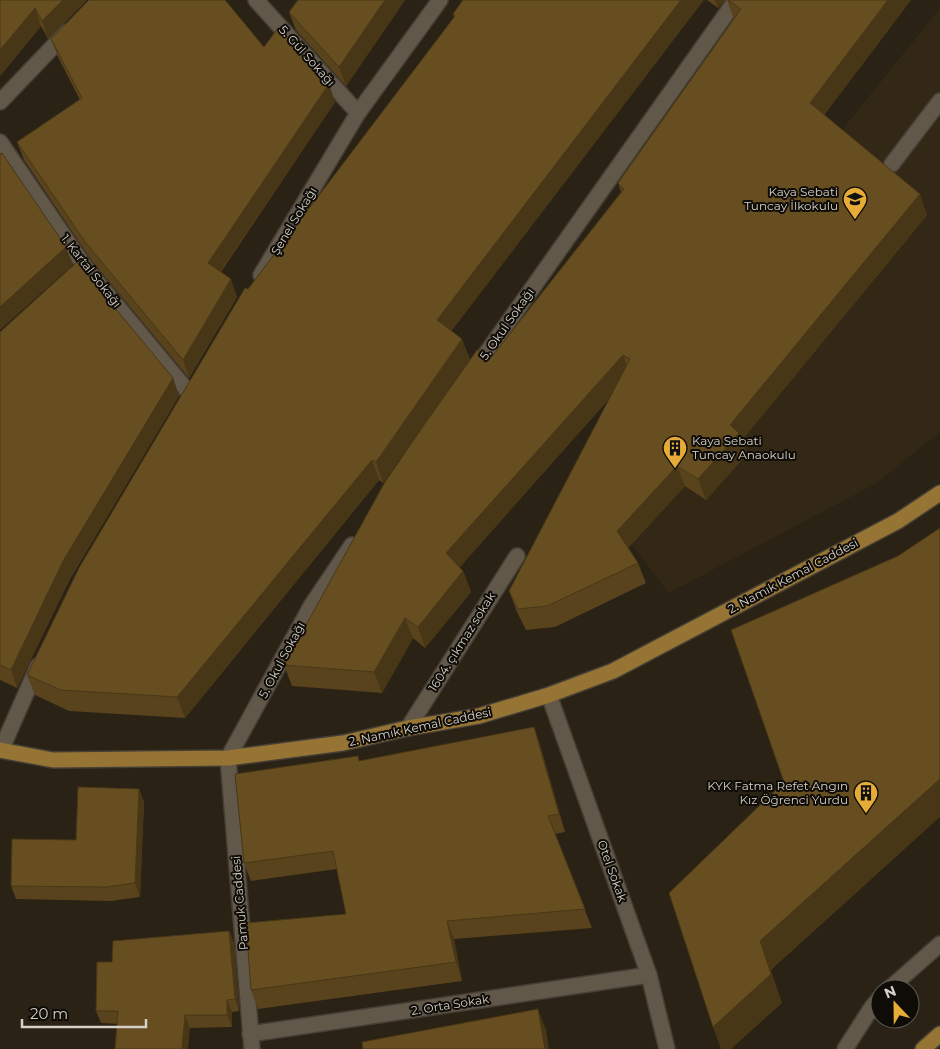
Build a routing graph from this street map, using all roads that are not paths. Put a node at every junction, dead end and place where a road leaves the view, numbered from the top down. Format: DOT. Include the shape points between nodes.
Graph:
graph roads {
  1 [pos="256,0"];
  2 [pos="440,0"];
  3 [pos="736,0"];
  4 [pos="76,22"];
  5 [pos="940,101"];
  6 [pos="0,102"];
  7 [pos="358,113"];
  8 [pos="0,142"];
  9 [pos="892,164"];
  10 [pos="85,266"];
  11 [pos="71,279"];
  12 [pos="256,283"];
  13 [pos="200,377"];
  14 [pos="465,383"];
  15 [pos="940,493"];
  16 [pos="359,535"];
  17 [pos="517,556"];
  18 [pos="45,652"];
  19 [pos="549,695"];
  20 [pos="408,728"];
  21 [pos="0,750"];
  22 [pos="228,758"];
  23 [pos="940,944"];
  24 [pos="649,975"];
  25 [pos="900,979"];
  26 [pos="870,1010"];
  27 [pos="940,1034"];
  28 [pos="251,1042"];
  29 [pos="667,1049"];
  30 [pos="845,1049"];
  31 [pos="924,1049"];
  1 -- 7 [label="street, 5. Gül Sokağı"];
  2 -- 7 [label="street, Şenel Sokağı"];
  3 -- 14 [label="street, 5. Okul Sokağı"];
  4 -- 6 [label="street"];
  5 -- 9 [label="street"];
  7 -- 12 [label="street, Şenel Sokağı"];
  8 -- 10 [label="street, 1. Kartal Sokağı"];
  10 -- 11 [label="street"];
  10 -- 13 [label="street, 1. Kartal Sokağı" via="187,399"];
  15 -- 19 [label="main road, 2. Namık Kemal Caddesi" via="898,521 613,671"];
  16 -- 22 [label="street, 5. Okul Sokağı" via="311,606"];
  17 -- 20 [label="street, 1604. çıkmaz sokak"];
  18 -- 21 [label="street"];
  19 -- 20 [label="main road, 2. Namık Kemal Caddesi" via="479,716"];
  19 -- 24 [label="street, Otel Sokak"];
  20 -- 22 [label="main road, 2. Namık Kemal Caddesi" via="343,743"];
  21 -- 22 [label="main road, 2. Namık Kemal Caddesi" via="53,760"];
  22 -- 28 [label="street, Pamuk Caddesi"];
  23 -- 25 [label="street"];
  24 -- 28 [label="street, 2. Orta Sokak"];
  24 -- 29 [label="street, Otel Sokak"];
  26 -- 30 [label="street"];
  27 -- 31 [label="main road"];
}
